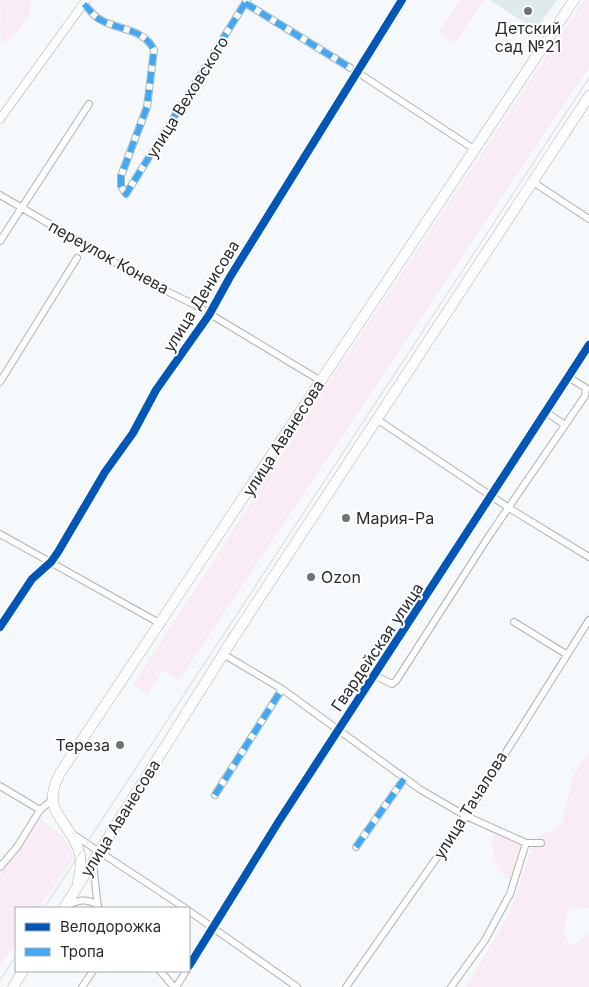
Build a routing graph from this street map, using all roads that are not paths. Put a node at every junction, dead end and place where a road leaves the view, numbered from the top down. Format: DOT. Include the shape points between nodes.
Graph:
graph roads {
  1 [pos="402,0"];
  2 [pos="574,0"];
  3 [pos="85,2"];
  4 [pos="246,2"];
  5 [pos="357,72"];
  6 [pos="589,96"];
  7 [pos="89,104"];
  8 [pos="0,119"];
  9 [pos="474,149"];
  10 [pos="533,182"];
  11 [pos="0,195"];
  12 [pos="21,207"];
  13 [pos="589,219"];
  14 [pos="0,241"];
  15 [pos="77,258"];
  16 [pos="209,315"];
  17 [pos="589,345"];
  18 [pos="568,377"];
  19 [pos="320,381"];
  20 [pos="0,382"];
  21 [pos="546,412"];
  22 [pos="378,420"];
  23 [pos="565,425"];
  24 [pos="491,496"];
  25 [pos="509,508"];
  26 [pos="0,534"];
  27 [pos="589,557"];
  28 [pos="50,562"];
  29 [pos="589,620"];
  30 [pos="514,622"];
  31 [pos="161,624"];
  32 [pos="0,627"];
  33 [pos="223,654"];
  34 [pos="566,654"];
  35 [pos="376,676"];
  36 [pos="282,689"];
  37 [pos="339,729"];
  38 [pos="404,779"];
  39 [pos="0,786"];
  40 [pos="215,796"];
  41 [pos="52,800"];
  42 [pos="40,810"];
  43 [pos="466,816"];
  44 [pos="64,827"];
  45 [pos="526,843"];
  46 [pos="541,843"];
  47 [pos="356,847"];
  48 [pos="100,850"];
  49 [pos="93,862"];
  50 [pos="0,867"];
  51 [pos="77,887"];
  52 [pos="65,907"];
  53 [pos="98,907"];
  54 [pos="183,907"];
  55 [pos="190,912"];
  56 [pos="213,927"];
  57 [pos="190,964"];
  58 [pos="22,972"];
  59 [pos="92,972"];
  60 [pos="161,972"];
  61 [pos="185,972"];
  62 [pos="12,987"];
  63 [pos="82,987"];
  64 [pos="175,987"];
  65 [pos="297,987"];
  66 [pos="346,987"];
  67 [pos="451,987"];
  1 -- 5 [label="street, улица Денисова"];
  2 -- 9 [label="highway, улица Аванесова"];
  3 -- 4 [label="street, улица Веховского" via="98,19 143,36 154,50 147,107 121,176 126,194"];
  3 -- 8 [label="street"];
  4 -- 5 [label="street"];
  5 -- 9 [label="street"];
  5 -- 16 [label="street, улица Денисова"];
  6 -- 10 [label="highway, улица Аванесова"];
  7 -- 12 [label="street"];
  9 -- 19 [label="highway, улица Аванесова"];
  10 -- 13 [label="street"];
  10 -- 22 [label="highway, улица Аванесова"];
  11 -- 12 [label="street, переулок Конева"];
  12 -- 14 [label="street"];
  12 -- 16 [label="street, переулок Конева"];
  15 -- 20 [label="street"];
  16 -- 19 [label="street, переулок Конева"];
  16 -- 28 [label="street, улица Денисова" via="156,390 133,433"];
  17 -- 18 [label="street, Гвардейская улица"];
  18 -- 21 [label="street, Гвардейская улица"];
  18 -- 23 [label="street" via="586,388 586,392"];
  19 -- 31 [label="highway, улица Аванесова"];
  21 -- 23 [label="street"];
  21 -- 24 [label="street, Гвардейская улица"];
  22 -- 24 [label="street"];
  22 -- 33 [label="highway, улица Аванесова"];
  23 -- 25 [label="street"];
  24 -- 25 [label="street"];
  24 -- 35 [label="street, Гвардейская улица"];
  25 -- 27 [label="street"];
  25 -- 35 [label="street" via="396,681 386,683"];
  26 -- 28 [label="street"];
  28 -- 31 [label="street"];
  28 -- 32 [label="street, улица Денисова" via="32,579"];
  29 -- 34 [label="street, улица Тачалова"];
  30 -- 34 [label="street"];
  31 -- 41 [label="highway, улица Аванесова" via="60,774 52,787"];
  33 -- 36 [label="street"];
  33 -- 48 [label="highway, улица Аванесова"];
  34 -- 43 [label="street, улица Тачалова"];
  35 -- 37 [label="street, Гвардейская улица"];
  36 -- 37 [label="street"];
  36 -- 40 [label="street"];
  37 -- 38 [label="street"];
  37 -- 56 [label="street, Гвардейская улица"];
  38 -- 43 [label="street"];
  38 -- 47 [label="street"];
  39 -- 42 [label="street"];
  41 -- 42 [label="street"];
  41 -- 44 [label="highway, улица Аванесова"];
  42 -- 50 [label="street"];
  43 -- 45 [label="street"];
  43 -- 66 [label="street, улица Тачалова"];
  44 -- 48 [label="street" via="86,845"];
  44 -- 51 [label="highway, улица Аванесова" via="80,855"];
  45 -- 46 [label="street"];
  45 -- 67 [label="street" via="510,894 485,940"];
  48 -- 49 [label="highway, улица Аванесова"];
  48 -- 54 [label="street"];
  49 -- 51 [label="highway, улица Аванесова"];
  49 -- 53 [label="street"];
  51 -- 52 [label="highway, улица Аванесова"];
  52 -- 53 [label="street" via="80,900 89,900"];
  55 -- 56 [label="street"];
  56 -- 57 [label="street, Гвардейская улица"];
  56 -- 65 [label="street"];
  58 -- 62 [label="highway"];
  59 -- 63 [label="street"];
  60 -- 64 [label="street"];
  61 -- 64 [label="street"];
}
